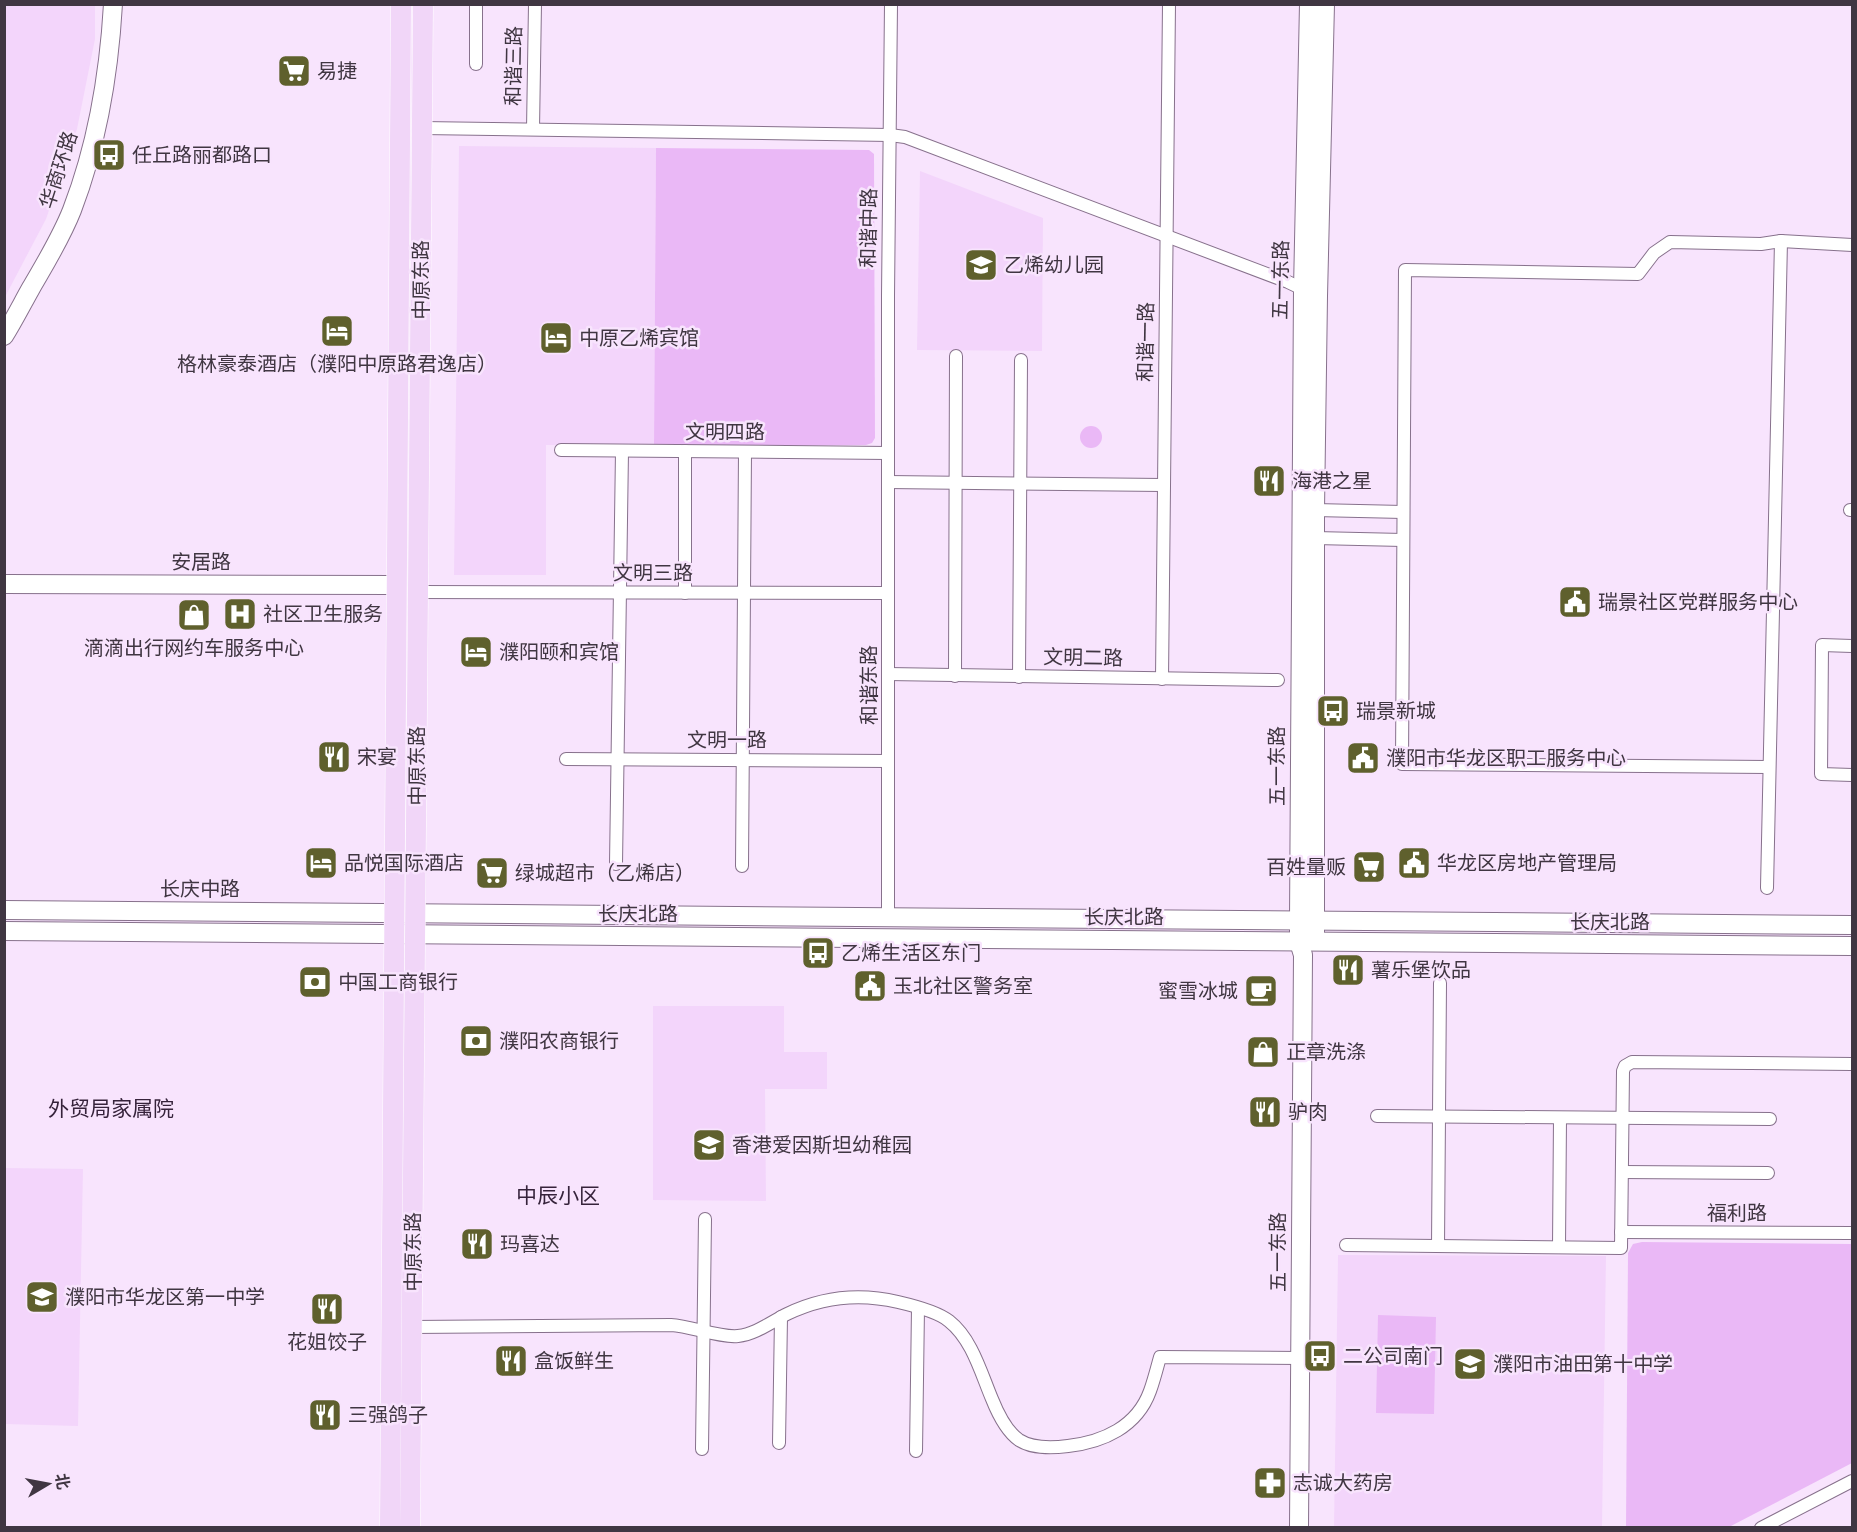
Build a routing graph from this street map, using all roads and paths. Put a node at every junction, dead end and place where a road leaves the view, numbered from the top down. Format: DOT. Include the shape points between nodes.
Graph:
graph roads {
  1 [pos="112,4"];
  2 [pos="400,4"];
  3 [pos="423,4"];
  4 [pos="476,4"];
  5 [pos="535,4"];
  6 [pos="891,4"];
  7 [pos="1169,4"];
  8 [pos="1309,4"];
  9 [pos="1325,4"];
  10 [pos="476,64"];
  11 [pos="422,128"];
  12 [pos="533,129"];
  13 [pos="890,135"];
  14 [pos="1166,237"];
  15 [pos="1781,241"];
  16 [pos="1852,244"];
  17 [pos="1310,293"];
  18 [pos="4,336"];
  19 [pos="956,356"];
  20 [pos="1021,360"];
  21 [pos="561,450"];
  22 [pos="622,451"];
  23 [pos="686,451"];
  24 [pos="745,452"];
  25 [pos="888,453"];
  26 [pos="888,482"];
  27 [pos="955,483"];
  28 [pos="1020,484"];
  29 [pos="1163,485"];
  30 [pos="1315,510"];
  31 [pos="1403,512"];
  32 [pos="1315,538"];
  33 [pos="1403,540"];
  34 [pos="4,584"];
  35 [pos="397,585"];
  36 [pos="418,592"];
  37 [pos="620,593"];
  38 [pos="685,593"];
  39 [pos="744,593"];
  40 [pos="888,593"];
  41 [pos="1852,645"];
  42 [pos="888,675"];
  43 [pos="955,676"];
  44 [pos="1018,677"];
  45 [pos="1162,679"];
  46 [pos="1278,680"];
  47 [pos="566,759"];
  48 [pos="618,759"];
  49 [pos="743,759"];
  50 [pos="888,761"];
  51 [pos="1768,767"];
  52 [pos="1852,775"];
  53 [pos="616,864"];
  54 [pos="742,866"];
  55 [pos="1767,888"];
  56 [pos="4,910"];
  57 [pos="395,913"];
  58 [pos="416,913"];
  59 [pos="888,917"];
  60 [pos="1307,920"];
  61 [pos="1852,925"];
  62 [pos="4,931"];
  63 [pos="395,934"];
  64 [pos="416,934"];
  65 [pos="1307,942"];
  66 [pos="1852,946"];
  67 [pos="1440,984"];
  68 [pos="1852,1064"];
  69 [pos="1377,1116"];
  70 [pos="1439,1117"];
  71 [pos="1560,1118"];
  72 [pos="1623,1119"];
  73 [pos="1770,1119"];
  74 [pos="1622,1172"];
  75 [pos="1768,1173"];
  76 [pos="705,1219"];
  77 [pos="1621,1232"];
  78 [pos="1852,1233"];
  79 [pos="1346,1245"];
  80 [pos="1438,1246"];
  81 [pos="1559,1247"];
  82 [pos="918,1308"];
  83 [pos="781,1317"];
  84 [pos="412,1327"];
  85 [pos="704,1330"];
  86 [pos="1300,1358"];
  87 [pos="779,1443"];
  88 [pos="702,1449"];
  89 [pos="916,1451"];
  90 [pos="1852,1481"];
  91 [pos="390,1527"];
  92 [pos="410,1527"];
  93 [pos="1299,1527"];
  94 [pos="1311,1527"];
  95 [pos="1761,1527"];
  1 -- 18 [label="street, 华商环路" via="105,79 86,168 54,250"];
  2 -- 35 [label="main road, 中原东路"];
  3 -- 11 [label="main road, 中原东路"];
  4 -- 10 [label="street"];
  5 -- 12 [label="street, 和谐三路"];
  6 -- 13 [label="street, 和谐中路"];
  7 -- 14 [label="street, 和谐一路"];
  8 -- 17 [label="street, 五一东路"];
  9 -- 17 [label="street, 五一东路"];
  11 -- 12 [label="street"];
  11 -- 36 [label="main road, 中原东路"];
  12 -- 13 [label="street"];
  13 -- 14 [label="street" via="924,144"];
  13 -- 25 [label="street, 和谐中路"];
  14 -- 17 [label="street"];
  14 -- 29 [label="street, 和谐一路"];
  15 -- 16 [label="street"];
  15 -- 31 [label="street" via="1670,242 1654,253 1638,274 1405,270"];
  15 -- 51 [label="street"];
  17 -- 30 [label="street, 五一东路"];
  17 -- 60 [label="street, 五一东路"];
  19 -- 27 [label="street"];
  20 -- 28 [label="street"];
  21 -- 22 [label="street, 文明四路"];
  22 -- 23 [label="street, 文明四路"];
  22 -- 37 [label="street"];
  23 -- 24 [label="street, 文明四路"];
  23 -- 38 [label="street"];
  24 -- 25 [label="street, 文明四路"];
  24 -- 39 [label="street"];
  25 -- 26 [label="street, 和谐东路"];
  26 -- 27 [label="street"];
  26 -- 40 [label="street, 和谐东路"];
  27 -- 28 [label="street"];
  27 -- 43 [label="street"];
  28 -- 29 [label="street"];
  28 -- 44 [label="street"];
  29 -- 45 [label="street, 和谐一路"];
  30 -- 31 [label="street"];
  30 -- 32 [label="street, 五一东路"];
  31 -- 33 [label="street"];
  32 -- 33 [label="street"];
  32 -- 60 [label="street, 五一东路"];
  33 -- 51 [label="street" via="1402,764"];
  34 -- 35 [label="street, 安居路"];
  35 -- 57 [label="main road, 中原东路"];
  36 -- 37 [label="street, 文明三路"];
  36 -- 58 [label="main road, 中原东路"];
  37 -- 38 [label="street, 文明三路"];
  37 -- 48 [label="street"];
  38 -- 39 [label="street, 文明三路"];
  39 -- 40 [label="street, 文明三路"];
  39 -- 49 [label="street"];
  40 -- 42 [label="street, 和谐东路"];
  41 -- 52 [label="street" via="1822,645 1821,774"];
  42 -- 43 [label="street, 文明二路"];
  42 -- 50 [label="street, 和谐东路"];
  43 -- 44 [label="street, 文明二路"];
  44 -- 45 [label="street, 文明二路"];
  45 -- 46 [label="street, 文明二路"];
  47 -- 48 [label="street, 文明一路"];
  48 -- 49 [label="street, 文明一路"];
  48 -- 53 [label="street"];
  49 -- 50 [label="street, 文明一路"];
  49 -- 54 [label="street"];
  50 -- 59 [label="street, 和谐东路"];
  51 -- 55 [label="street"];
  56 -- 57 [label="street, 长庆中路"];
  57 -- 58 [label="street, 长庆北路"];
  57 -- 63 [label="main road, 中原东路"];
  58 -- 59 [label="street, 长庆北路"];
  58 -- 64 [label="main road, 中原东路"];
  59 -- 60 [label="street, 长庆北路"];
  60 -- 61 [label="street, 长庆北路"];
  60 -- 65 [label="street, 五一东路"];
  62 -- 63 [label="street"];
  63 -- 64 [label="street, 长庆北路"];
  63 -- 91 [label="main road, 中原东路"];
  64 -- 65 [label="street, 长庆北路"];
  64 -- 84 [label="main road, 中原东路"];
  65 -- 66 [label="street, 长庆北路"];
  65 -- 86 [label="street, 五一东路" via="1303,955"];
  65 -- 94 [label="street, 五一东路"];
  67 -- 70 [label="street"];
  68 -- 72 [label="street" via="1632,1062 1623,1071"];
  69 -- 70 [label="street"];
  70 -- 71 [label="street"];
  70 -- 80 [label="street"];
  71 -- 72 [label="street"];
  71 -- 81 [label="street"];
  72 -- 73 [label="street"];
  72 -- 74 [label="street"];
  74 -- 75 [label="street"];
  74 -- 77 [label="street"];
  76 -- 85 [label="street"];
  77 -- 78 [label="street, 福利路"];
  77 -- 81 [label="street" via="1621,1248"];
  79 -- 80 [label="street"];
  80 -- 81 [label="street"];
  82 -- 83 [label="street" via="873,1298 835,1298"];
  82 -- 86 [label="street" via="948,1320 963,1336 998,1415 1019,1440 1031,1446 1081,1445 1119,1430 1149,1394 1160,1357"];
  82 -- 89 [label="street"];
  83 -- 85 [label="street" via="751,1333 735,1336"];
  83 -- 87 [label="street"];
  84 -- 85 [label="street" via="671,1325"];
  84 -- 92 [label="main road, 中原东路"];
  85 -- 88 [label="street"];
  86 -- 93 [label="street, 五一东路"];
  90 -- 95 [label="street"];
}
